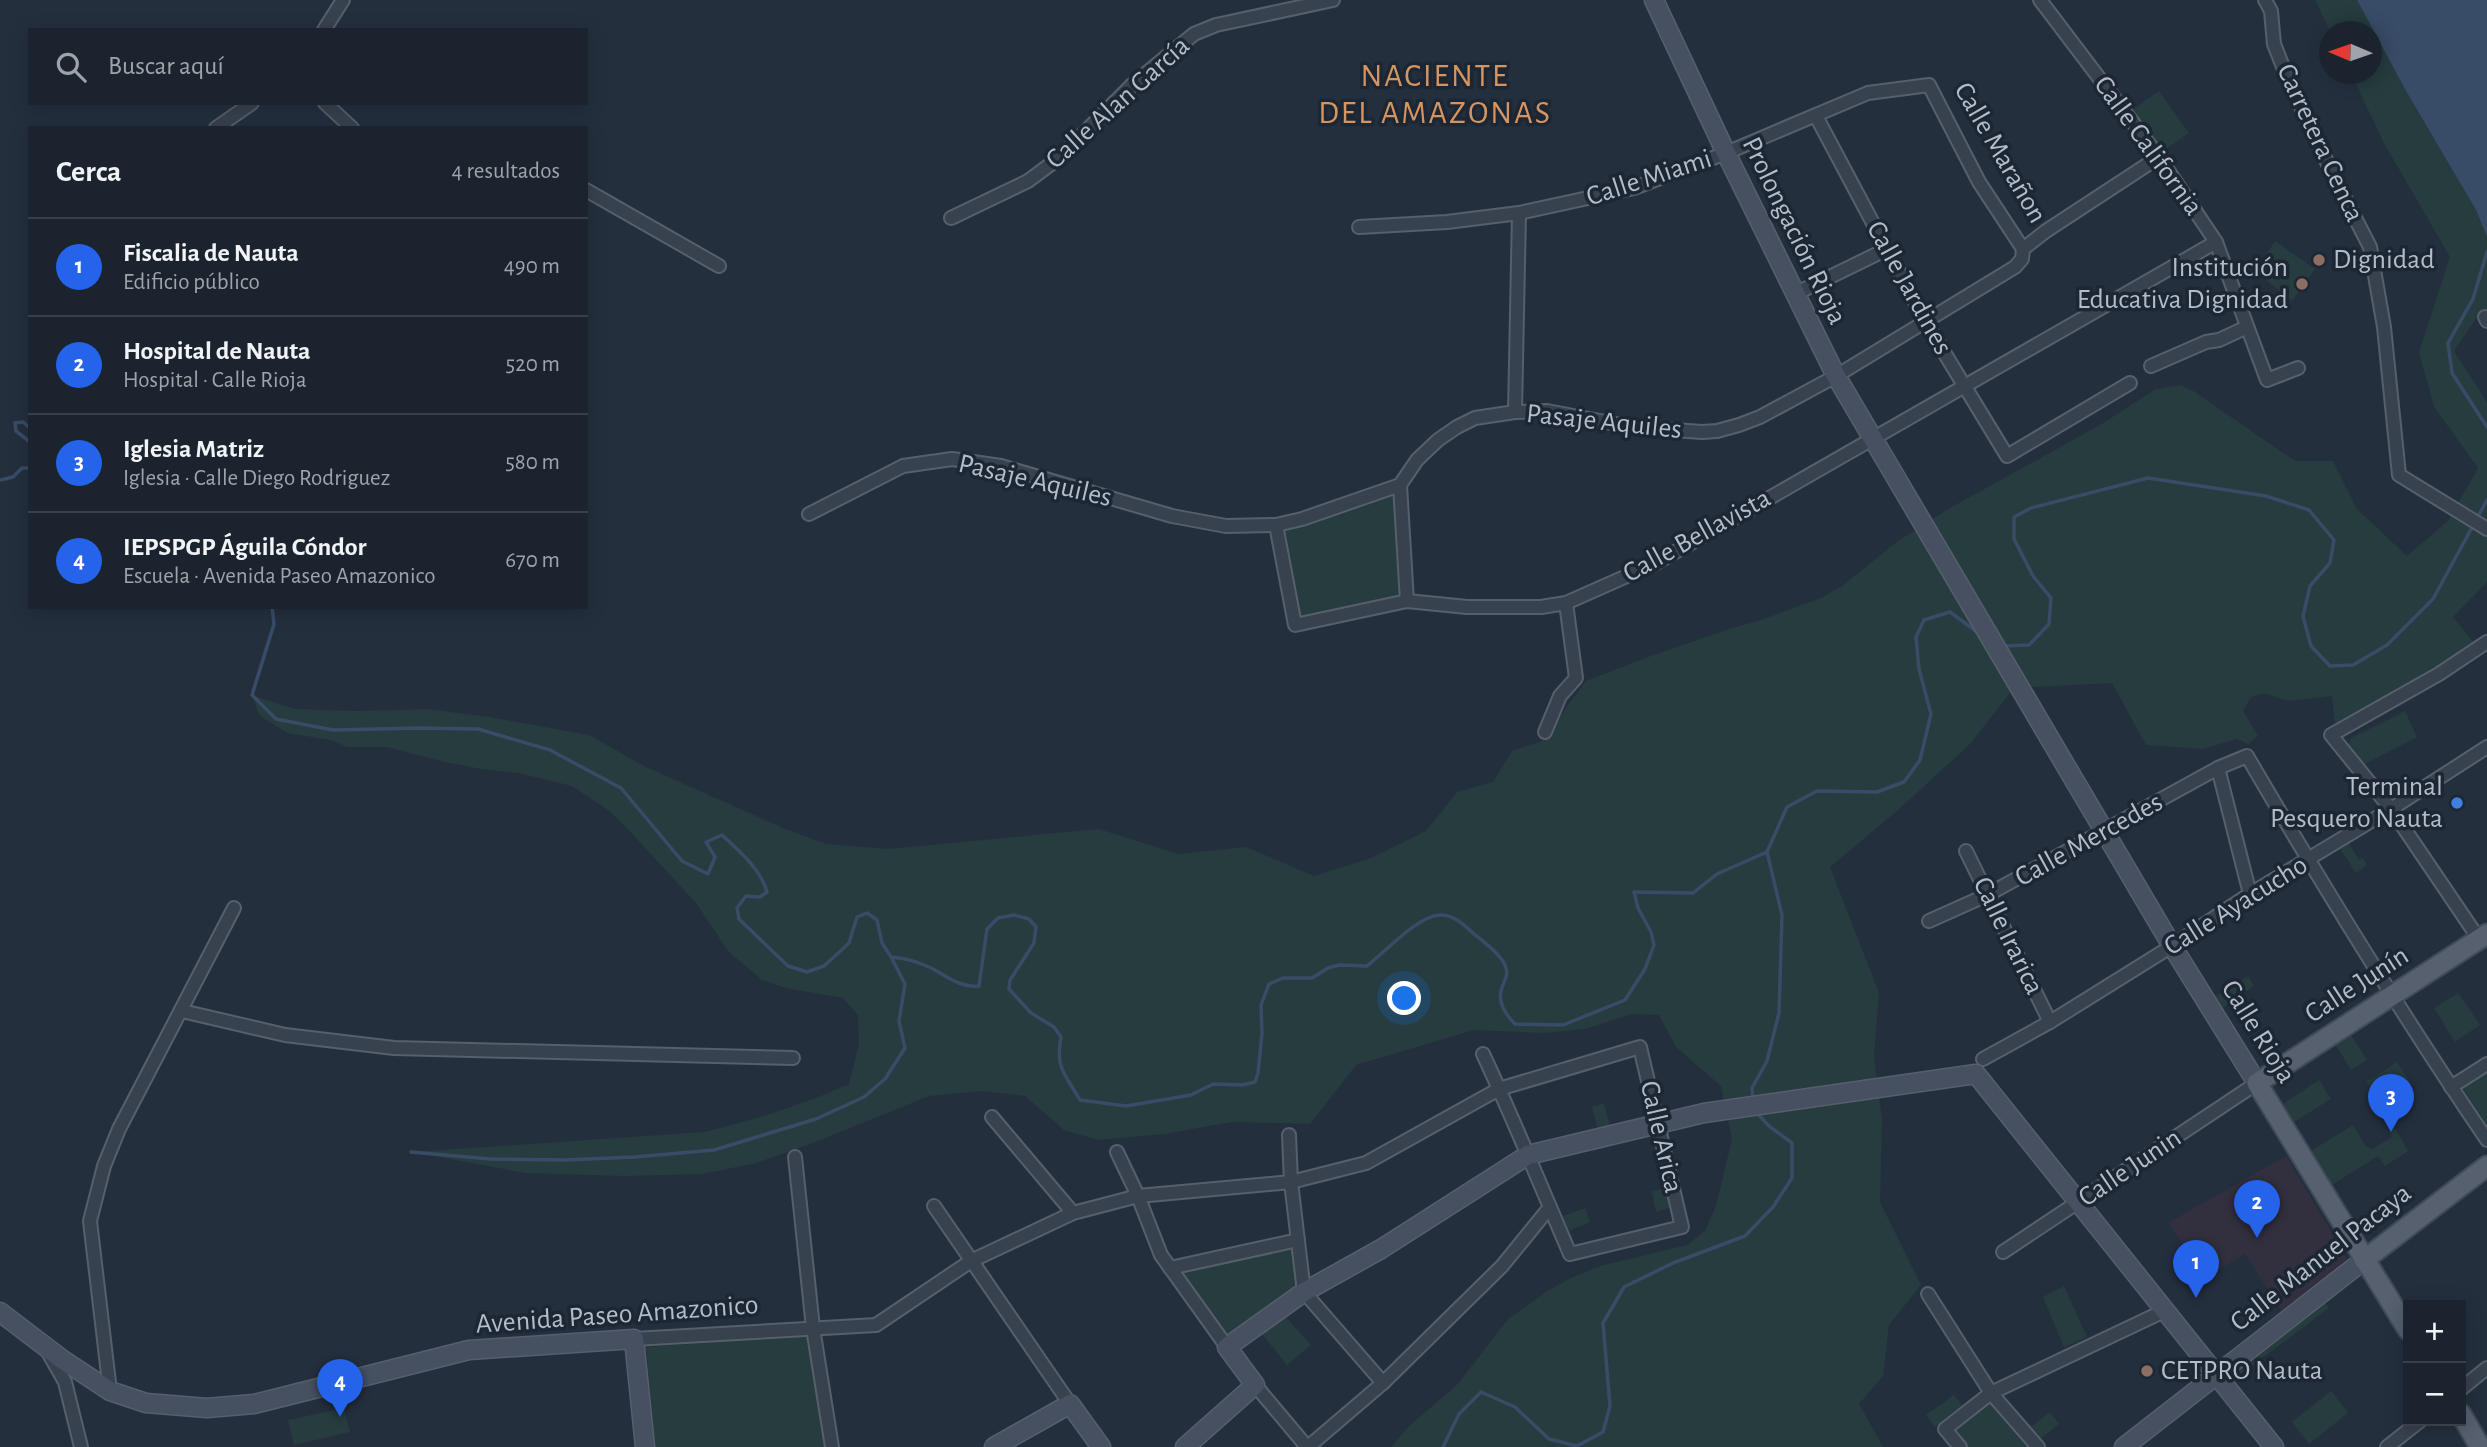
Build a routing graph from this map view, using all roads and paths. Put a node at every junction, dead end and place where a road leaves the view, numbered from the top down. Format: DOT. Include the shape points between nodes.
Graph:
graph roads {
  1 [pos="342,0"];
  2 [pos="1333,0"];
  3 [pos="1654,0"];
  4 [pos="2040,0"];
  5 [pos="2266,0"];
  6 [pos="325,28"];
  7 [pos="1928,85"];
  8 [pos="249,105"];
  9 [pos="328,105"];
  10 [pos="1816,116"];
  11 [pos="219,126"];
  12 [pos="350,126"];
  13 [pos="1726,153"];
  14 [pos="2160,157"];
  15 [pos="588,191"];
  16 [pos="1519,214"];
  17 [pos="951,218"];
  18 [pos="1359,227"];
  19 [pos="2216,242"];
  20 [pos="2023,246"];
  21 [pos="1887,249"];
  22 [pos="719,266"];
  23 [pos="1795,294"];
  24 [pos="1925,321"];
  25 [pos="2247,327"];
  26 [pos="2151,366"];
  27 [pos="2298,368"];
  28 [pos="1836,376"];
  29 [pos="2130,383"];
  30 [pos="1964,384"];
  31 [pos="1515,412"];
  32 [pos="1872,437"];
  33 [pos="1400,485"];
  34 [pos="809,514"];
  35 [pos="1276,525"];
  36 [pos="2487,529"];
  37 [pos="1407,601"];
  38 [pos="1566,603"];
  39 [pos="2487,642"];
  40 [pos="1545,732"];
  41 [pos="2487,747"];
  42 [pos="2063,761"];
  43 [pos="2218,768"];
  44 [pos="2391,809"];
  45 [pos="2106,831"];
  46 [pos="1966,850"];
  47 [pos="2308,860"];
  48 [pos="2250,894"];
  49 [pos="1987,895"];
  50 [pos="234,908"];
  51 [pos="1929,921"];
  52 [pos="2484,941"];
  53 [pos="2172,946"];
  54 [pos="2394,996"];
  55 [pos="181,1011"];
  56 [pos="2050,1022"];
  57 [pos="1640,1047"];
  58 [pos="1483,1054"];
  59 [pos="793,1059"];
  60 [pos="1983,1059"];
  61 [pos="2487,1064"];
  62 [pos="2257,1083"];
  63 [pos="2451,1087"];
  64 [pos="1499,1089"];
  65 [pos="992,1117"];
  66 [pos="1659,1123"];
  67 [pos="1289,1135"];
  68 [pos="2487,1140"];
  69 [pos="1118,1152"];
  70 [pos="1528,1155"];
  71 [pos="794,1157"];
  72 [pos="2487,1166"];
  73 [pos="1291,1182"];
  74 [pos="1138,1196"];
  75 [pos="2080,1202"];
  76 [pos="934,1206"];
  77 [pos="1550,1206"];
  78 [pos="1073,1213"];
  79 [pos="1298,1240"];
  80 [pos="2003,1252"];
  81 [pos="2364,1260"];
  82 [pos="971,1261"];
  83 [pos="1170,1268"];
  84 [pos="1304,1292"];
  85 [pos="1928,1294"];
  86 [pos="2164,1311"];
  87 [pos="0,1312"];
  88 [pos="2403,1322"];
  89 [pos="813,1328"];
  90 [pos="634,1339"];
  91 [pos="44,1346"];
  92 [pos="1227,1347"];
  93 [pos="2487,1368"];
  94 [pos="2217,1374"];
  95 [pos="1383,1383"];
  96 [pos="1255,1385"];
  97 [pos="2466,1385"];
  98 [pos="110,1391"];
  99 [pos="1991,1393"];
  100 [pos="1070,1404"];
  101 [pos="2466,1423"];
  102 [pos="2414,1426"];
  103 [pos="81,1447"];
  104 [pos="645,1447"];
  105 [pos="832,1447"];
  106 [pos="994,1447"];
  107 [pos="1101,1447"];
  108 [pos="1185,1447"];
  109 [pos="1308,1447"];
  110 [pos="1960,1447"];
  111 [pos="2038,1447"];
  112 [pos="2124,1447"];
  113 [pos="2274,1447"];
  114 [pos="2387,1447"];
  115 [pos="2480,1447"];
  1 -- 6 [label="street"];
  2 -- 17 [label="street, Calle Alan García" via="1216,25 1194,34 1132,85 1059,158 1028,181"];
  3 -- 13 [label="street, Prolongación Rioja"];
  4 -- 14 [label="street, Calle California"];
  5 -- 36 [label="street, Carretera Cenca" via="2274,44 2287,77 2370,247 2384,327 2399,475"];
  7 -- 10 [label="street, Calle Miami" via="1868,93"];
  7 -- 20 [label="street, Calle Marañon" via="1984,188"];
  8 -- 11 [label="street"];
  9 -- 12 [label="street"];
  10 -- 13 [label="street, Calle Miami"];
  10 -- 21 [label="street, Calle Jardines"];
  13 -- 16 [label="street, Calle Miami" via="1634,188"];
  13 -- 23 [label="street, Prolongación Rioja"];
  14 -- 19 [label="street, Calle California"];
  14 -- 20 [label="street, Pasaje Aquiles"];
  15 -- 22 [label="street"];
  16 -- 18 [label="street, Calle Miami"];
  16 -- 31 [label="street"];
  19 -- 25 [label="street, Calle California"];
  19 -- 30 [label="street, Calle Bellavista"];
  20 -- 24 [label="street, Pasaje Aquiles" via="2022,259 2015,267"];
  21 -- 23 [label="street"];
  21 -- 24 [label="street, Calle Jardines"];
  23 -- 28 [label="street, Prolongación Rioja"];
  24 -- 28 [label="street, Pasaje Aquiles"];
  24 -- 30 [label="street, Calle Jardines"];
  25 -- 26 [label="street"];
  25 -- 27 [label="street, Calle California" via="2267,380"];
  28 -- 31 [label="street, Pasaje Aquiles" via="1760,417 1717,432 1632,427 1547,411"];
  28 -- 32 [label="street, Prolongación Rioja"];
  29 -- 30 [label="street, Calle Jardines" via="2007,456"];
  30 -- 32 [label="street, Calle Bellavista"];
  31 -- 33 [label="street, Pasaje Aquiles" via="1475,418 1457,427 1417,460"];
  32 -- 38 [label="street, Calle Bellavista" via="1656,563"];
  32 -- 42 [label="street, Prolongación Rioja"];
  33 -- 35 [label="street, Pasaje Aquiles"];
  33 -- 37 [label="street"];
  34 -- 35 [label="street, Pasaje Aquiles" via="903,466 952,458 1001,466 1172,516 1226,526"];
  35 -- 37 [label="street, Calle Bellavista" via="1295,625"];
  37 -- 38 [label="street, Calle Bellavista" via="1467,607"];
  38 -- 40 [label="street" via="1576,678 1560,696"];
  39 -- 44 [label="street" via="2331,735"];
  41 -- 44 [label="street, Calle Ayacucho"];
  42 -- 45 [label="street, Calle Rioja"];
  43 -- 45 [label="street, Calle Mercedes"];
  43 -- 47 [label="street, Calle Mercedes" via="2247,755"];
  43 -- 48 [label="street"];
  44 -- 47 [label="street, Calle Ayacucho"];
  44 -- 52 [label="street"];
  45 -- 49 [label="street, Calle Mercedes"];
  45 -- 53 [label="street, Calle Rioja"];
  46 -- 49 [label="street, Calle Irarica"];
  47 -- 48 [label="street, Calle Ayacucho"];
  47 -- 54 [label="street"];
  48 -- 53 [label="street, Calle Ayacucho"];
  49 -- 51 [label="street, Calle Mercedes"];
  49 -- 56 [label="street, Calle Irarica"];
  50 -- 55 [label="street"];
  52 -- 54 [label="main road, Calle Junín"];
  53 -- 56 [label="street, Calle Ayacucho"];
  53 -- 62 [label="street, Calle Rioja"];
  54 -- 62 [label="main road, Calle Junín"];
  54 -- 63 [label="street"];
  55 -- 59 [label="street" via="285,1035 394,1048"];
  55 -- 98 [label="street" via="119,1129 90,1221"];
  56 -- 60 [label="street, Calle Ayacucho"];
  57 -- 64 [label="street, Avenida Paseo Amazonico"];
  57 -- 66 [label="street, Calle Arica"];
  58 -- 64 [label="street"];
  61 -- 63 [label="street"];
  62 -- 75 [label="street, Calle Junin"];
  62 -- 81 [label="main road, Calle Rioja"];
  63 -- 68 [label="street"];
  64 -- 70 [label="street"];
  64 -- 73 [label="street, Avenida Paseo Amazonico" via="1366,1163"];
  65 -- 78 [label="street"];
  66 -- 70 [label="street"];
  66 -- 75 [label="street" via="1976,1074"];
  66 -- 77 [label="street, Calle Arica" via="1682,1227 1570,1254"];
  67 -- 73 [label="street"];
  69 -- 74 [label="street"];
  70 -- 77 [label="street"];
  70 -- 84 [label="street"];
  71 -- 89 [label="street"];
  72 -- 81 [label="main road, Calle Manuel Pacaya"];
  73 -- 74 [label="street, Avenida Paseo Amazonico"];
  73 -- 79 [label="street"];
  74 -- 78 [label="street, Avenida Paseo Amazonico"];
  74 -- 83 [label="street"];
  75 -- 80 [label="street, Calle Junin"];
  75 -- 86 [label="street"];
  76 -- 82 [label="street"];
  77 -- 95 [label="street" via="1502,1266"];
  78 -- 82 [label="street, Avenida Paseo Amazonico"];
  79 -- 83 [label="street"];
  79 -- 84 [label="street"];
  81 -- 88 [label="main road, Calle Rioja"];
  81 -- 94 [label="street, Calle Manuel Pacaya"];
  82 -- 89 [label="street, Avenida Paseo Amazonico" via="876,1325"];
  82 -- 100 [label="street"];
  83 -- 92 [label="street"];
  84 -- 92 [label="street"];
  84 -- 95 [label="street"];
  85 -- 99 [label="street"];
  86 -- 94 [label="street"];
  86 -- 99 [label="street"];
  87 -- 91 [label="street, Avenida Paseo Amazonico"];
  89 -- 90 [label="street, Avenida Paseo Amazonico"];
  89 -- 105 [label="street"];
  90 -- 98 [label="street, Avenida Paseo Amazonico" via="469,1350 254,1405 207,1408 146,1403"];
  90 -- 104 [label="street"];
  91 -- 98 [label="street, Avenida Paseo Amazonico"];
  91 -- 103 [label="street" via="65,1382"];
  92 -- 96 [label="street"];
  93 -- 97 [label="street"];
  94 -- 112 [label="street, Calle Manuel Pacaya"];
  94 -- 113 [label="street"];
  95 -- 109 [label="street"];
  96 -- 108 [label="street"];
  96 -- 109 [label="street"];
  99 -- 110 [label="street" via="1945,1429"];
  99 -- 111 [label="street"];
  100 -- 106 [label="street"];
  100 -- 107 [label="street"];
  101 -- 115 [label="main road"];
  102 -- 114 [label="street"];
}
